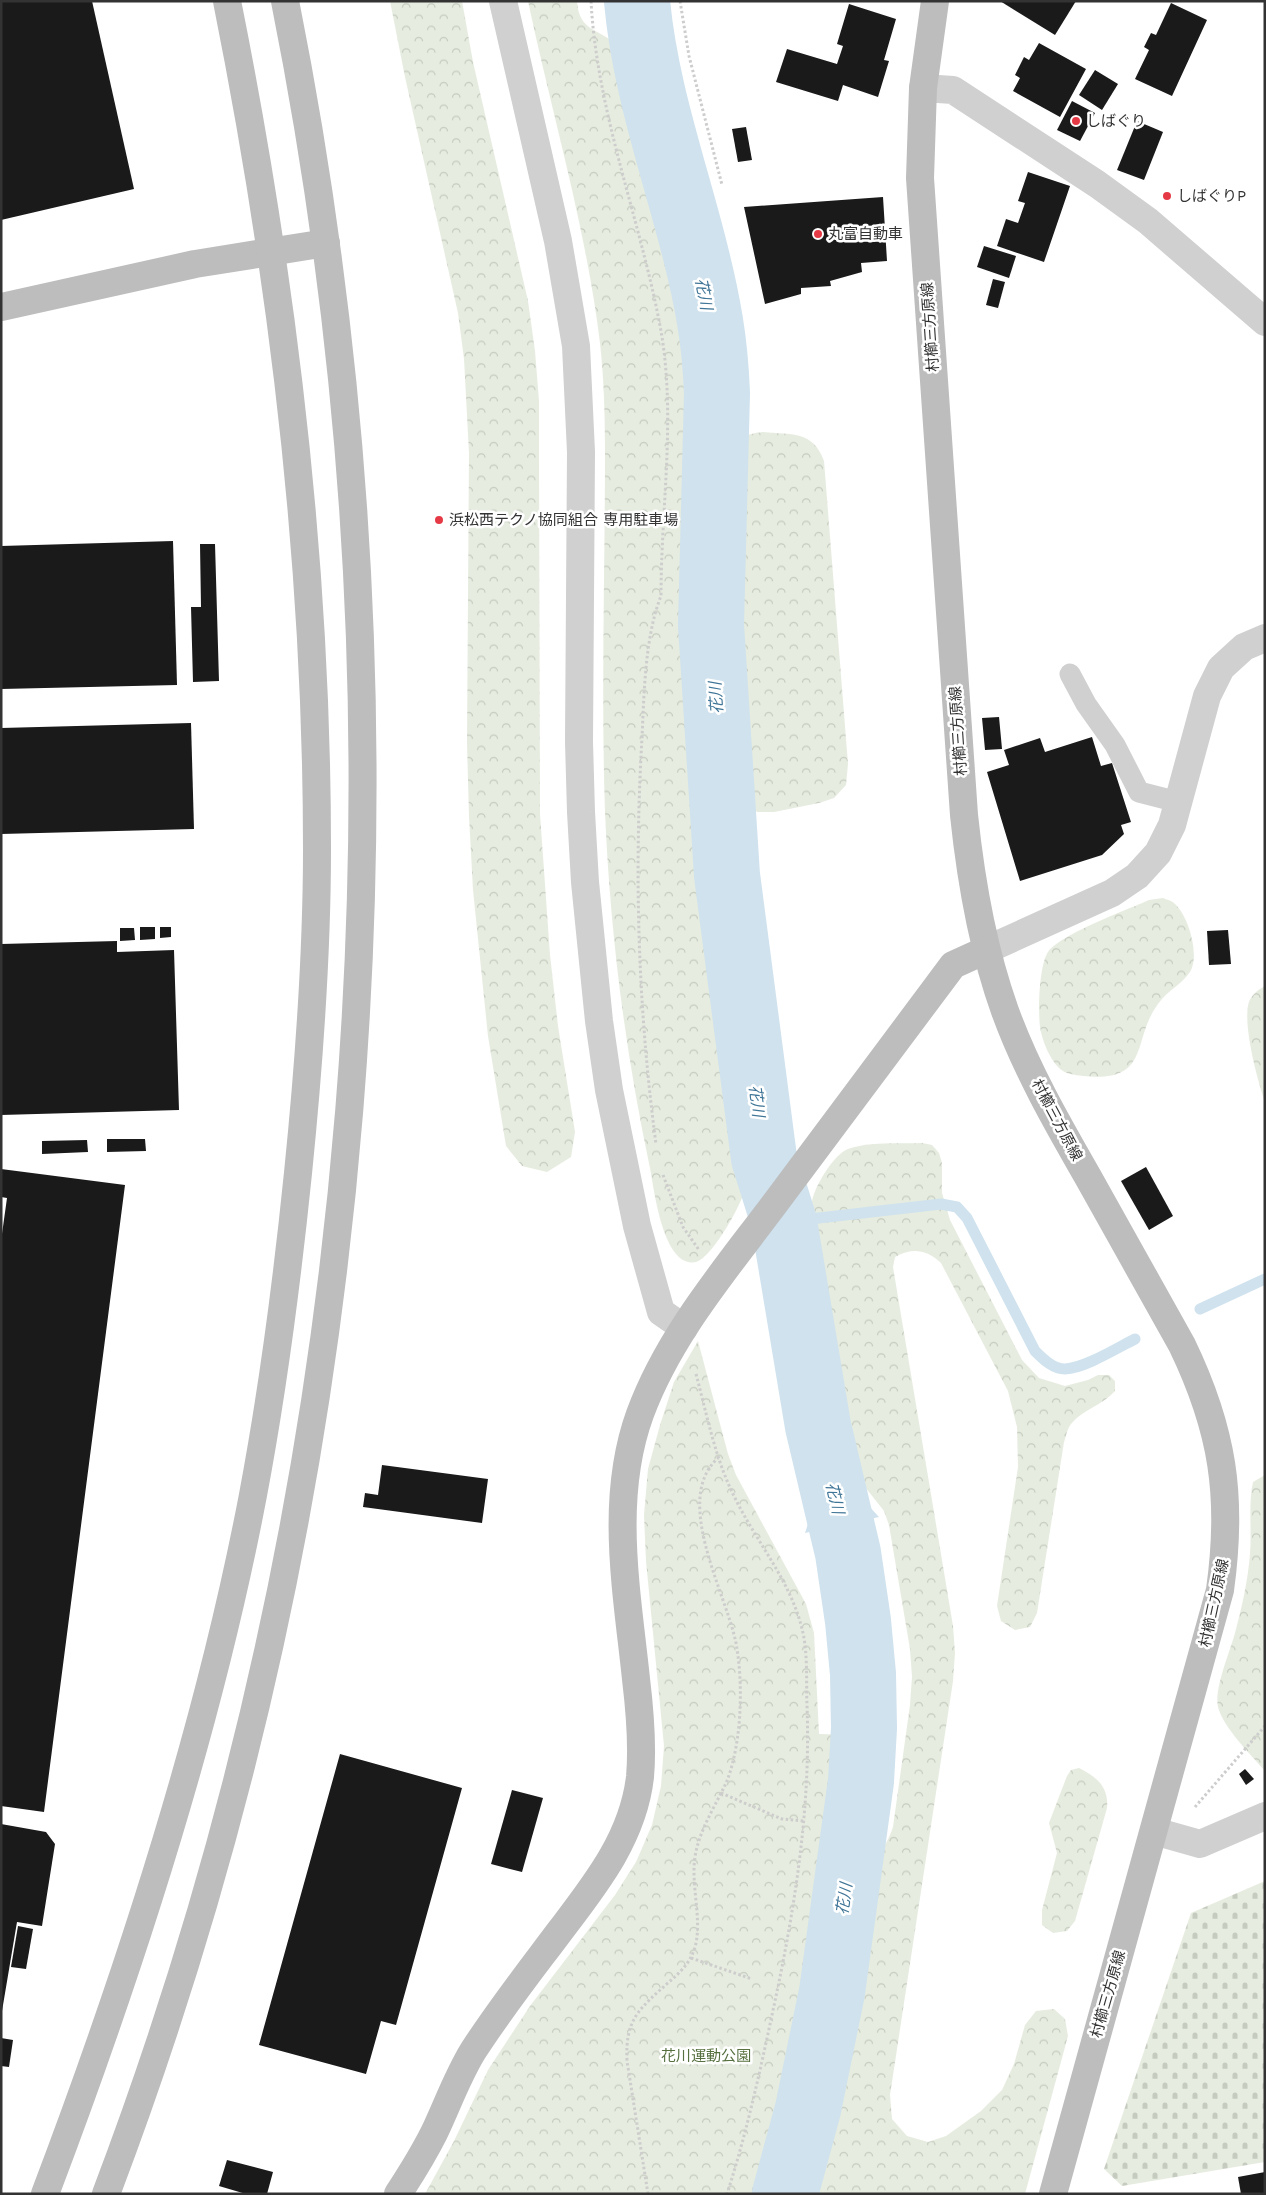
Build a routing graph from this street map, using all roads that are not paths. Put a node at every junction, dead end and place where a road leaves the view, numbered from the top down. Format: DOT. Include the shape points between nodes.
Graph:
graph roads {
  1 [pos="227,1"];
  2 [pos="285,1"];
  3 [pos="503,1"];
  4 [pos="934,1"];
  5 [pos="923,88"];
  6 [pos="326,243"];
  7 [pos="270,252"];
  8 [pos="1,308"];
  9 [pos="1265,322"];
  10 [pos="1265,638"];
  11 [pos="1070,674"];
  12 [pos="1178,802"];
  13 [pos="986,950"];
  14 [pos="684,1328"];
  15 [pos="1265,1816"];
  16 [pos="1154,1831"];
  17 [pos="45,2194"];
  18 [pos="106,2194"];
  19 [pos="398,2194"];
  20 [pos="1053,2194"];
  1 -- 7 [label="street"];
  2 -- 6 [label="street"];
  3 -- 14 [label="street" via="558,241 576,346 581,452 581,812 599,1021 609,1090 640,1236 661,1312"];
  4 -- 5 [label="street, 村櫛三方原線"];
  5 -- 9 [label="street" via="953,90 1097,184 1148,221"];
  5 -- 13 [label="street, 村櫛三方原線" via="920,178 964,815 969,865"];
  6 -- 7 [label="street"];
  6 -- 18 [label="street" via="350,457 363,720 359,984 337,1246 298,1506 242,1763 208,1890 169,2016"];
  7 -- 8 [label="street" via="195,264"];
  7 -- 17 [label="street" via="298,462 315,721 317,851 313,981 291,1240 274,1369 252,1497 224,1624 152,1884"];
  10 -- 12 [label="street" via="1244,647 1221,668 1207,696"];
  11 -- 12 [label="lane" via="1086,704 1115,745 1139,792"];
  12 -- 13 [label="street" via="1172,825 1158,853 1137,876 1112,893"];
  13 -- 14 [label="street" via="953,965"];
  13 -- 16 [label="street, 村櫛三方原線" via="1005,1011 1024,1057 1182,1345 1198,1377 1219,1446 1227,1518 1220,1590"];
  14 -- 19 [label="street" via="657,1373 639,1418 627,1466 622,1514 624,1563 642,1746 631,1818 617,1851 597,1882 468,2059 417,2165"];
  15 -- 16 [label="street" via="1200,1844"];
  16 -- 20 [label="street, 村櫛三方原線"];
}
